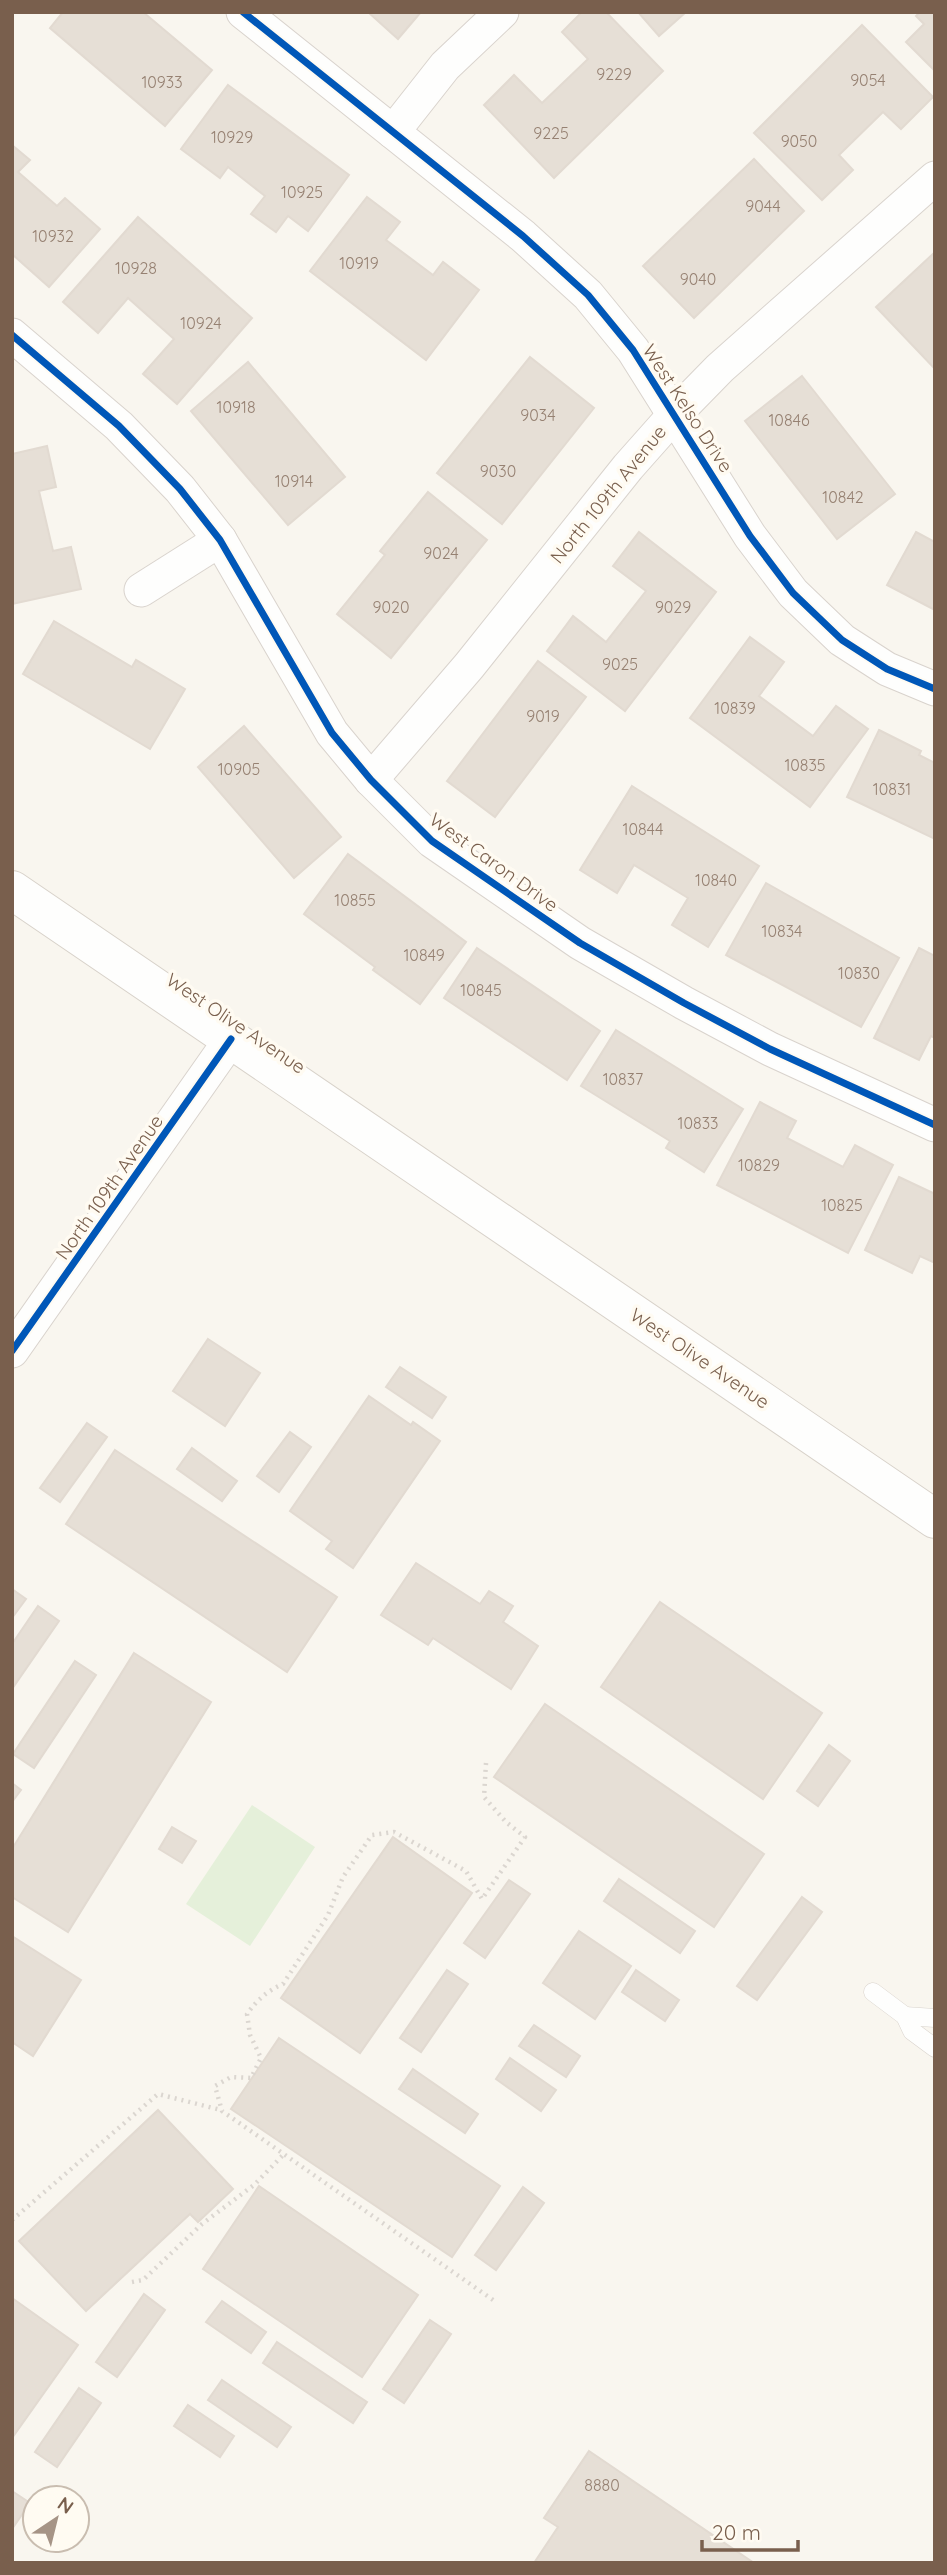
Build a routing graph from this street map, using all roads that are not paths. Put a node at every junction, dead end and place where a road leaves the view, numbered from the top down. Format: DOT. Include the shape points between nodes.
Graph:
graph roads {
  1 [pos="243,12"];
  2 [pos="502,12"];
  3 [pos="393,132"];
  4 [pos="935,178"];
  5 [pos="12,335"];
  6 [pos="675,414"];
  7 [pos="220,540"];
  8 [pos="141,590"];
  9 [pos="935,689"];
  10 [pos="371,780"];
  11 [pos="12,890"];
  12 [pos="231,1039"];
  13 [pos="935,1125"];
  14 [pos="12,1352"];
  15 [pos="935,1519"];
  16 [pos="873,1992"];
  17 [pos="905,2016"];
  18 [pos="935,2018"];
  19 [pos="935,2048"];
  1 -- 3 [label="street, West Kelso Drive"];
  2 -- 3 [label="street" via="445,66"];
  3 -- 6 [label="street, West Kelso Drive" via="523,236 588,295 633,350"];
  4 -- 6 [label="street, North 109th Avenue" via="720,368"];
  5 -- 7 [label="street, West Caron Drive" via="119,426 180,489"];
  6 -- 9 [label="street, West Kelso Drive" via="750,536 793,593 842,640 887,669"];
  6 -- 10 [label="street, North 109th Avenue"];
  7 -- 8 [label="street"];
  7 -- 10 [label="street, West Caron Drive" via="332,733"];
  10 -- 13 [label="street, West Caron Drive" via="432,841 580,943 770,1049"];
  11 -- 12 [label="main road, West Olive Avenue"];
  12 -- 14 [label="street, North 109th Avenue"];
  12 -- 15 [label="main road, West Olive Avenue"];
  16 -- 17 [label="lane"];
  17 -- 18 [label="lane"];
  17 -- 19 [label="lane" via="912,2031"];
}
